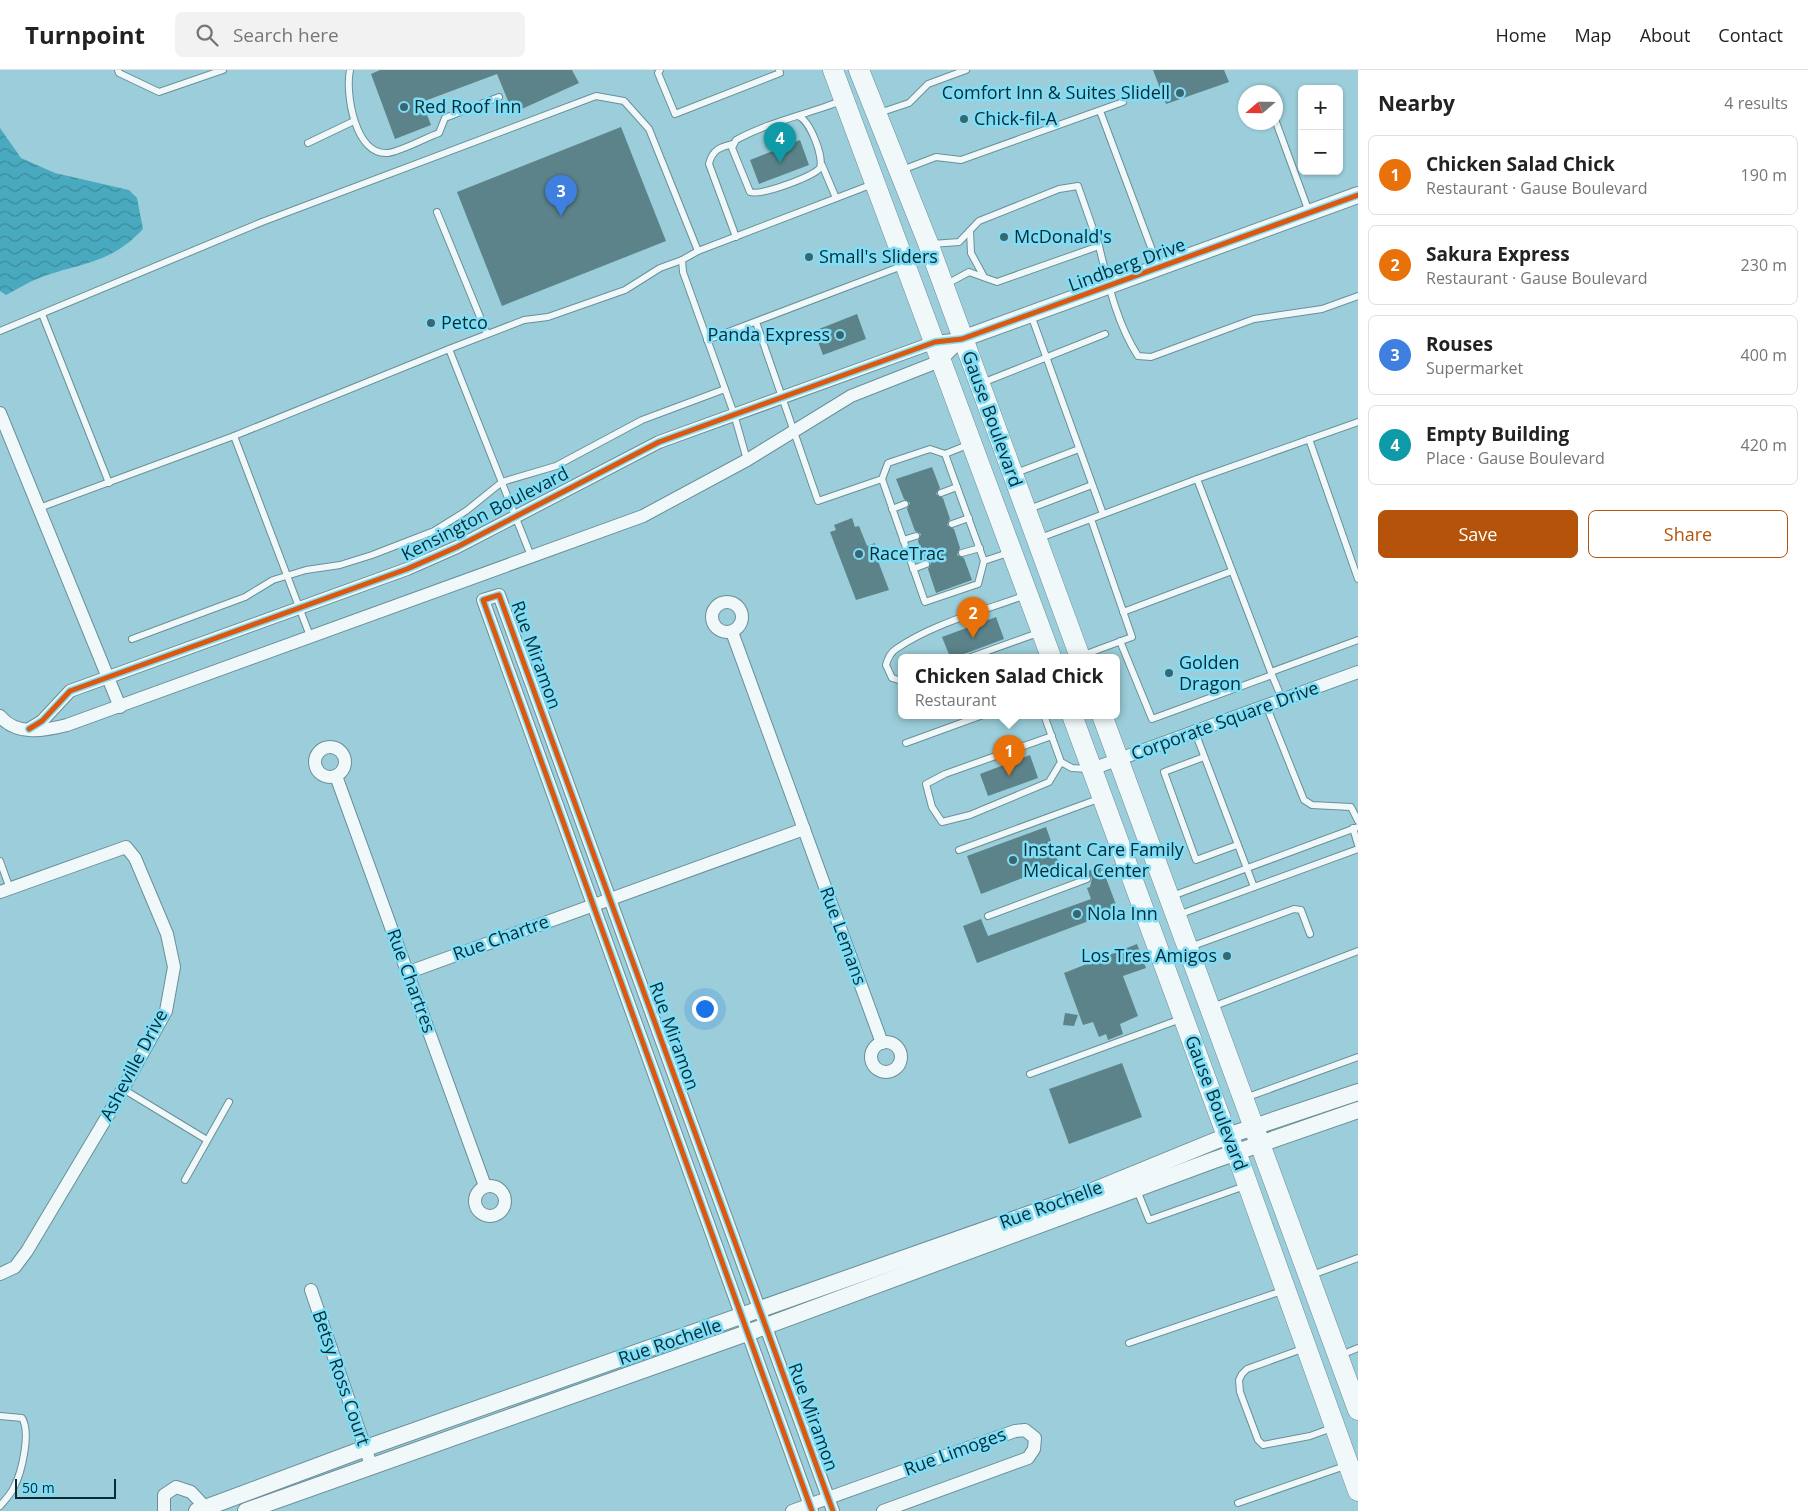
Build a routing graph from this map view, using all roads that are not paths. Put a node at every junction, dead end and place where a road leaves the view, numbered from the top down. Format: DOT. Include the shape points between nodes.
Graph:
graph roads {
  1 [pos="118,70"];
  2 [pos="220,70"];
  3 [pos="350,70"];
  4 [pos="660,70"];
  5 [pos="779,70"];
  6 [pos="833,70"];
  7 [pos="858,70"];
  8 [pos="966,70"];
  9 [pos="499,97"];
  10 [pos="844,100"];
  11 [pos="1123,102"];
  12 [pos="1100,111"];
  13 [pos="876,114"];
  14 [pos="798,116"];
  15 [pos="354,121"];
  16 [pos="1279,130"];
  17 [pos="308,142"];
  18 [pos="733,144"];
  19 [pos="822,165"];
  20 [pos="898,172"];
  21 [pos="875,184"];
  22 [pos="1358,195"];
  23 [pos="836,198"];
  24 [pos="437,212"];
  25 [pos="1310,213"];
  26 [pos="970,230"];
  27 [pos="736,237"];
  28 [pos="928,244"];
  29 [pos="1099,246"];
  30 [pos="698,251"];
  31 [pos="682,260"];
  32 [pos="906,265"];
  33 [pos="1159,269"];
  34 [pos="984,277"];
  35 [pos="944,285"];
  36 [pos="1109,287"];
  37 [pos="1358,296"];
  38 [pos="42,314"];
  39 [pos="1031,315"];
  40 [pos="756,322"];
  41 [pos="0,331"];
  42 [pos="487,334"];
  43 [pos="1105,334"];
  44 [pos="962,339"];
  45 [pos="707,340"];
  46 [pos="934,342"];
  47 [pos="449,349"];
  48 [pos="1046,356"];
  49 [pos="940,361"];
  50 [pos="978,384"];
  51 [pos="725,389"];
  52 [pos="781,397"];
  53 [pos="0,413"];
  54 [pos="734,414"];
  55 [pos="1358,422"];
  56 [pos="793,432"];
  57 [pos="234,436"];
  58 [pos="1309,439"];
  59 [pos="972,443"];
  60 [pos="1079,449"];
  61 [pos="945,454"];
  62 [pos="747,460"];
  63 [pos="1012,475"];
  64 [pos="882,479"];
  65 [pos="1197,479"];
  66 [pos="109,482"];
  67 [pos="502,482"];
  68 [pos="1092,485"];
  69 [pos="957,487"];
  70 [pos="941,493"];
  71 [pos="905,504"];
  72 [pos="39,508"];
  73 [pos="892,509"];
  74 [pos="1026,510"];
  75 [pos="1103,514"];
  76 [pos="515,515"];
  77 [pos="969,518"];
  78 [pos="1092,519"];
  79 [pos="952,524"];
  80 [pos="916,536"];
  81 [pos="903,540"];
  82 [pos="1036,540"];
  83 [pos="980,548"];
  84 [pos="1012,551"];
  85 [pos="962,553"];
  86 [pos="531,556"];
  87 [pos="984,561"];
  88 [pos="926,564"];
  89 [pos="913,568"];
  90 [pos="1232,571"];
  91 [pos="289,576"];
  92 [pos="1358,579"];
  93 [pos="1028,595"];
  94 [pos="299,607"];
  95 [pos="1123,612"];
  96 [pos="732,632"];
  97 [pos="1041,632"];
  98 [pos="310,636"];
  99 [pos="132,639"];
  100 [pos="1358,640"];
  101 [pos="1120,641"];
  102 [pos="980,654"];
  103 [pos="1050,654"];
  104 [pos="1079,654"];
  105 [pos="1088,654"];
  106 [pos="1358,672"];
  107 [pos="1272,674"];
  108 [pos="108,677"];
  109 [pos="898,679"];
  110 [pos="1282,699"];
  111 [pos="1266,705"];
  112 [pos="120,707"];
  113 [pos="0,716"];
  114 [pos="971,719"];
  115 [pos="1046,719"];
  116 [pos="1073,719"];
  117 [pos="1103,719"];
  118 [pos="29,730"];
  119 [pos="1195,732"];
  120 [pos="1052,736"];
  121 [pos="906,743"];
  122 [pos="1204,757"];
  123 [pos="1119,761"];
  124 [pos="1061,762"];
  125 [pos="1092,769"];
  126 [pos="336,776"];
  127 [pos="1104,797"];
  128 [pos="1358,821"];
  129 [pos="1355,828"];
  130 [pos="804,829"];
  131 [pos="1237,845"];
  132 [pos="1358,845"];
  133 [pos="1358,849"];
  134 [pos="959,850"];
  135 [pos="0,861"];
  136 [pos="1128,864"];
  137 [pos="1246,869"];
  138 [pos="1104,873"];
  139 [pos="1087,879"];
  140 [pos="1254,887"];
  141 [pos="5,891"];
  142 [pos="1170,897"];
  143 [pos="610,898"];
  144 [pos="593,905"];
  145 [pos="988,916"];
  146 [pos="1177,916"];
  147 [pos="1310,934"];
  148 [pos="1188,948"];
  149 [pos="1358,951"];
  150 [pos="408,972"];
  151 [pos="1210,1007"];
  152 [pos="1184,1018"];
  153 [pos="882,1043"];
  154 [pos="1358,1057"];
  155 [pos="1030,1074"];
  156 [pos="123,1089"];
  157 [pos="1358,1092"];
  158 [pos="1244,1098"];
  159 [pos="230,1102"];
  160 [pos="1358,1110"];
  161 [pos="1257,1137"];
  162 [pos="208,1140"];
  163 [pos="1232,1144"];
  164 [pos="185,1180"];
  165 [pos="1248,1185"];
  166 [pos="485,1186"];
  167 [pos="1137,1188"];
  168 [pos="1013,1227"];
  169 [pos="1358,1258"];
  170 [pos="0,1274"];
  171 [pos="1308,1276"];
  172 [pos="311,1290"];
  173 [pos="1286,1290"];
  174 [pos="759,1310"];
  175 [pos="742,1316"];
  176 [pos="766,1326"];
  177 [pos="748,1333"];
  178 [pos="1129,1343"];
  179 [pos="1306,1347"];
  180 [pos="1358,1348"];
  181 [pos="1338,1356"];
  182 [pos="487,1406"];
  183 [pos="1358,1410"];
  184 [pos="0,1416"];
  185 [pos="493,1422"];
  186 [pos="1335,1427"];
  187 [pos="366,1448"];
  188 [pos="371,1465"];
  189 [pos="1349,1465"];
  190 [pos="1358,1492"];
  191 [pos="828,1498"];
  192 [pos="1238,1503"];
  193 [pos="0,1506"];
  194 [pos="811,1508"];
  195 [pos="201,1509"];
  196 [pos="164,1511"];
  197 [pos="246,1511"];
  198 [pos="792,1511"];
  199 [pos="832,1511"];
  200 [pos="883,1511"];
  1 -- 2 [label="lane" via="159,92"];
  3 -- 15 [label="lane" via="347,83"];
  4 -- 5 [label="lane" via="658,73 675,114 780,73"];
  6 -- 10 [label="main road, Gause Boulevard"];
  7 -- 13 [label="main road, Gause Boulevard"];
  8 -- 13 [label="lane" via="928,84 909,103"];
  9 -- 15 [label="lane" via="445,118 439,133 388,153 378,151 363,140"];
  10 -- 14 [label="lane"];
  10 -- 21 [label="main road, Gause Boulevard"];
  11 -- 12 [label="lane"];
  12 -- 20 [label="lane" via="961,160 936,157"];
  12 -- 33 [label="lane"];
  13 -- 20 [label="main road, Gause Boulevard"];
  14 -- 18 [label="lane" via="742,137"];
  14 -- 19 [label="lane" via="810,128"];
  15 -- 17 [label="lane"];
  16 -- 25 [label="lane"];
  18 -- 19 [label="lane" via="747,188 753,193 762,193 810,175"];
  18 -- 27 [label="lane" via="717,149 710,164"];
  19 -- 23 [label="lane"];
  20 -- 28 [label="main road, Gause Boulevard"];
  21 -- 23 [label="lane"];
  21 -- 32 [label="main road, Gause Boulevard"];
  22 -- 25 [label="street, Lindberg Drive"];
  23 -- 27 [label="lane"];
  24 -- 42 [label="lane"];
  25 -- 33 [label="street, Lindberg Drive"];
  26 -- 28 [label="lane" via="959,242"];
  26 -- 29 [label="lane" via="979,221 1059,189 1078,186"];
  26 -- 34 [label="lane" via="971,253"];
  27 -- 30 [label="lane"];
  28 -- 35 [label="main road, Gause Boulevard"];
  29 -- 34 [label="lane" via="997,282"];
  29 -- 36 [label="lane"];
  30 -- 31 [label="lane"];
  30 -- 38 [label="lane" via="650,129 624,101 596,96 262,222"];
  31 -- 42 [label="lane" via="660,268 619,293"];
  31 -- 45 [label="lane" via="683,272"];
  32 -- 40 [label="lane"];
  32 -- 46 [label="main road, Gause Boulevard"];
  33 -- 36 [label="street, Lindberg Drive"];
  34 -- 35 [label="lane" via="969,272"];
  35 -- 44 [label="main road, Gause Boulevard"];
  36 -- 37 [label="lane" via="1138,356 1151,357 1254,319 1322,309"];
  36 -- 39 [label="street, Lindberg Drive"];
  38 -- 41 [label="lane"];
  38 -- 66 [label="lane"];
  39 -- 44 [label="street, Lindberg Drive"];
  39 -- 48 [label="lane"];
  40 -- 45 [label="lane"];
  40 -- 52 [label="lane"];
  42 -- 47 [label="lane"];
  43 -- 48 [label="lane"];
  44 -- 46 [label="street, Kensington Boulevard"];
  44 -- 49 [label="street"];
  44 -- 50 [label="main road, Gause Boulevard"];
  45 -- 51 [label="lane"];
  46 -- 49 [label="main road, Gause Boulevard"];
  46 -- 52 [label="street, Kensington Boulevard"];
  47 -- 57 [label="lane"];
  47 -- 67 [label="lane"];
  48 -- 50 [label="lane"];
  48 -- 60 [label="lane"];
  49 -- 56 [label="street" via="851,396"];
  49 -- 59 [label="main road, Gause Boulevard"];
  50 -- 63 [label="main road, Gause Boulevard"];
  51 -- 54 [label="lane"];
  51 -- 67 [label="lane" via="642,420 556,466"];
  52 -- 54 [label="street, Kensington Boulevard"];
  52 -- 56 [label="lane"];
  53 -- 72 [label="street"];
  54 -- 62 [label="lane"];
  54 -- 76 [label="street, Kensington Boulevard" via="659,442"];
  55 -- 58 [label="lane"];
  56 -- 62 [label="street"];
  56 -- 64 [label="lane" via="818,501"];
  57 -- 66 [label="lane"];
  57 -- 91 [label="lane"];
  58 -- 65 [label="lane"];
  58 -- 92 [label="lane"];
  59 -- 61 [label="lane"];
  59 -- 84 [label="main road, Gause Boulevard"];
  60 -- 63 [label="lane"];
  60 -- 68 [label="lane"];
  61 -- 64 [label="lane" via="930,449 888,463"];
  61 -- 69 [label="lane"];
  62 -- 86 [label="street" via="643,516"];
  63 -- 74 [label="main road, Gause Boulevard"];
  64 -- 73 [label="lane"];
  65 -- 75 [label="lane"];
  65 -- 90 [label="lane"];
  66 -- 72 [label="lane"];
  67 -- 76 [label="lane"];
  67 -- 91 [label="lane" via="434,531 340,565"];
  68 -- 74 [label="lane"];
  68 -- 75 [label="lane"];
  69 -- 70 [label="lane"];
  69 -- 77 [label="lane"];
  71 -- 73 [label="lane"];
  72 -- 108 [label="street"];
  73 -- 81 [label="lane"];
  74 -- 82 [label="main road, Gause Boulevard"];
  75 -- 78 [label="lane"];
  76 -- 86 [label="lane"];
  76 -- 94 [label="street, Kensington Boulevard" via="457,548"];
  77 -- 79 [label="lane"];
  77 -- 83 [label="lane"];
  78 -- 82 [label="lane"];
  78 -- 95 [label="lane"];
  80 -- 81 [label="lane"];
  81 -- 89 [label="lane"];
  82 -- 104 [label="main road, Gause Boulevard"];
  83 -- 85 [label="lane"];
  83 -- 87 [label="lane"];
  84 -- 87 [label="lane"];
  84 -- 93 [label="main road, Gause Boulevard"];
  86 -- 98 [label="street"];
  87 -- 89 [label="lane" via="978,584 925,602"];
  88 -- 89 [label="lane"];
  90 -- 95 [label="lane"];
  90 -- 107 [label="lane"];
  91 -- 94 [label="lane"];
  91 -- 99 [label="lane" via="273,580 245,597"];
  93 -- 97 [label="main road, Gause Boulevard"];
  93 -- 109 [label="lane" via="940,626 895,649 886,665 892,678"];
  94 -- 98 [label="lane"];
  94 -- 108 [label="street, Kensington Boulevard"];
  95 -- 101 [label="lane" via="1132,637"];
  96 -- 130 [label="street, Rue Lemans"];
  97 -- 102 [label="lane"];
  97 -- 103 [label="main road, Gause Boulevard"];
  98 -- 112 [label="street"];
  100 -- 107 [label="lane"];
  101 -- 105 [label="lane"];
  101 -- 107 [label="lane" via="1152,719"];
  106 -- 110 [label="street, Corporate Square Drive"];
  107 -- 110 [label="lane"];
  108 -- 112 [label="street"];
  108 -- 118 [label="street, Kensington Boulevard" via="70,691"];
  110 -- 111 [label="street, Corporate Square Drive"];
  111 -- 119 [label="street, Corporate Square Drive"];
  111 -- 128 [label="lane" via="1304,800 1312,805 1351,807"];
  112 -- 118 [label="street" via="67,725"];
  113 -- 118 [label="street" via="17,730"];
  114 -- 121 [label="lane"];
  115 -- 120 [label="lane"];
  116 -- 125 [label="main road, Gause Boulevard"];
  117 -- 123 [label="main road, Gause Boulevard"];
  119 -- 122 [label="lane"];
  119 -- 123 [label="street, Corporate Square Drive"];
  120 -- 124 [label="lane"];
  120 -- 124 [label="lane" via="945,774 926,784 932,807 942,822 970,815 1050,782"];
  122 -- 131 [label="lane"];
  122 -- 131 [label="lane" via="1164,772 1196,860"];
  123 -- 125 [label="street, Corporate Square Drive"];
  123 -- 142 [label="main road, Gause Boulevard"];
  124 -- 125 [label="lane" via="1072,768"];
  125 -- 127 [label="main road, Gause Boulevard"];
  126 -- 150 [label="street, Rue Chartres"];
  127 -- 134 [label="lane"];
  127 -- 136 [label="main road, Gause Boulevard"];
  129 -- 132 [label="lane"];
  129 -- 137 [label="lane"];
  130 -- 143 [label="street"];
  130 -- 153 [label="street, Rue Lemans"];
  131 -- 137 [label="lane"];
  133 -- 140 [label="lane"];
  135 -- 141 [label="lane"];
  136 -- 138 [label="lane"];
  136 -- 152 [label="main road, Gause Boulevard"];
  137 -- 140 [label="lane"];
  137 -- 142 [label="lane"];
  139 -- 145 [label="lane"];
  140 -- 146 [label="lane"];
  141 -- 156 [label="street, Asheville Drive" via="126,847 135,858 167,934 174,967 166,1012"];
  142 -- 146 [label="main road, Gause Boulevard"];
  143 -- 144 [label="street"];
  143 -- 144 [label="street, Rue Miramon" via="499,595 483,600"];
  143 -- 174 [label="street, Rue Miramon"];
  144 -- 150 [label="street, Rue Chartre"];
  144 -- 175 [label="street, Rue Miramon"];
  146 -- 148 [label="main road, Gause Boulevard"];
  147 -- 148 [label="lane" via="1301,910 1294,909"];
  148 -- 151 [label="main road, Gause Boulevard"];
  149 -- 151 [label="lane"];
  150 -- 166 [label="street, Rue Chartres"];
  151 -- 158 [label="main road, Gause Boulevard"];
  152 -- 155 [label="lane"];
  152 -- 163 [label="main road, Gause Boulevard"];
  154 -- 158 [label="lane"];
  156 -- 162 [label="lane"];
  156 -- 170 [label="street, Asheville Drive" via="27,1251 15,1266"];
  157 -- 161 [label="street"];
  158 -- 161 [label="main road, Gause Boulevard"];
  159 -- 162 [label="lane"];
  160 -- 161 [label="street"];
  161 -- 163 [label="street, Rue Rochelle"];
  161 -- 171 [label="main road, Gause Boulevard"];
  162 -- 164 [label="lane"];
  163 -- 165 [label="main road, Gause Boulevard"];
  163 -- 167 [label="street, Rue Rochelle"];
  163 -- 168 [label="street, Rue Rochelle" via="1078,1197"];
  165 -- 167 [label="lane" via="1148,1220"];
  165 -- 173 [label="main road, Gause Boulevard"];
  167 -- 168 [label="street, Rue Rochelle"];
  168 -- 174 [label="street, Rue Rochelle"];
  168 -- 176 [label="street, Rue Rochelle"];
  169 -- 171 [label="lane"];
  171 -- 181 [label="main road, Gause Boulevard"];
  172 -- 187 [label="street, Betsy Ross Court"];
  173 -- 178 [label="lane"];
  173 -- 179 [label="main road, Gause Boulevard"];
  174 -- 175 [label="street, Rue Rochelle"];
  174 -- 176 [label="street, Rue Miramon"];
  175 -- 177 [label="street, Rue Miramon"];
  175 -- 182 [label="street, Rue Rochelle"];
  176 -- 177 [label="street, Rue Rochelle"];
  176 -- 191 [label="street, Rue Miramon"];
  177 -- 185 [label="street, Rue Rochelle"];
  177 -- 194 [label="street, Rue Miramon"];
  179 -- 186 [label="main road, Gause Boulevard"];
  179 -- 186 [label="lane" via="1247,1369 1239,1380 1240,1392 1258,1440 1263,1445 1310,1436"];
  180 -- 181 [label="lane"];
  181 -- 183 [label="main road, Gause Boulevard"];
  182 -- 185 [label="street"];
  182 -- 187 [label="street, Rue Rochelle"];
  184 -- 193 [label="lane" via="22,1418 26,1426 22,1466 14,1488"];
  185 -- 188 [label="street, Rue Rochelle"];
  186 -- 189 [label="main road, Gause Boulevard"];
  187 -- 188 [label="street, Betsy Ross Court"];
  187 -- 195 [label="street, Rue Rochelle"];
  188 -- 197 [label="street, Rue Rochelle"];
  189 -- 190 [label="main road, Gause Boulevard"];
  189 -- 192 [label="lane"];
  191 -- 194 [label="street, Rue Limoges"];
  191 -- 199 [label="street, Rue Miramon"];
  191 -- 200 [label="street, Rue Limoges" via="1015,1431 1026,1430 1035,1438 1034,1449 1028,1458"];
  194 -- 198 [label="street, Rue Limoges"];
  195 -- 196 [label="street" via="191,1492 176,1487 164,1495"];
}
